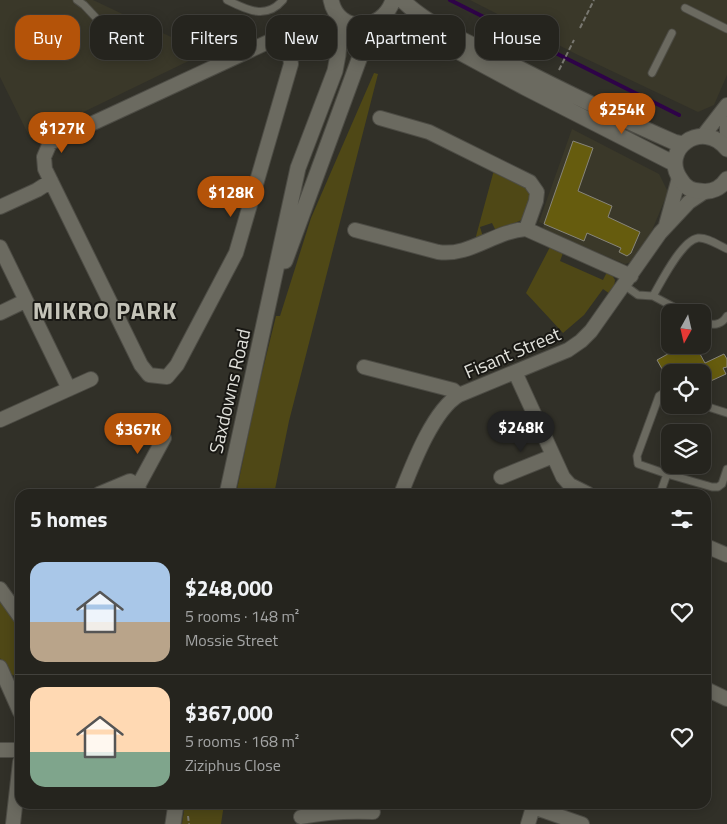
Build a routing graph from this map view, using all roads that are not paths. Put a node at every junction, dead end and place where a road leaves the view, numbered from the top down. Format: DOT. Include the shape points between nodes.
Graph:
graph roads {
  1 [pos="77,0"];
  2 [pos="227,0"];
  3 [pos="283,0"];
  4 [pos="332,0"];
  5 [pos="393,0"];
  6 [pos="402,0"];
  7 [pos="685,8"];
  8 [pos="93,15"];
  9 [pos="384,15"];
  10 [pos="341,18"];
  11 [pos="347,21"];
  12 [pos="727,29"];
  13 [pos="672,33"];
  14 [pos="465,55"];
  15 [pos="362,60"];
  16 [pos="652,73"];
  17 [pos="727,105"];
  18 [pos="380,118"];
  19 [pos="727,124"];
  20 [pos="702,136"];
  21 [pos="727,138"];
  22 [pos="683,144"];
  23 [pos="727,148"];
  24 [pos="677,171"];
  25 [pos="727,179"];
  26 [pos="51,181"];
  27 [pos="715,192"];
  28 [pos="0,208"];
  29 [pos="665,226"];
  30 [pos="526,229"];
  31 [pos="355,230"];
  32 [pos="0,247"];
  33 [pos="727,248"];
  34 [pos="627,281"];
  35 [pos="653,296"];
  36 [pos="271,297"];
  37 [pos="25,301"];
  38 [pos="668,304"];
  39 [pos="0,313"];
  40 [pos="727,316"];
  41 [pos="711,324"];
  42 [pos="364,366"];
  43 [pos="515,372"];
  44 [pos="91,379"];
  45 [pos="69,389"];
  46 [pos="459,395"];
  47 [pos="661,395"];
  48 [pos="711,408"];
  49 [pos="727,413"];
  50 [pos="0,420"];
  51 [pos="164,438"];
  52 [pos="553,456"];
  53 [pos="727,469"];
  54 [pos="661,472"];
  55 [pos="667,474"];
  56 [pos="501,477"];
  57 [pos="110,489"];
  58 [pos="138,489"];
  59 [pos="139,489"];
  60 [pos="228,489"];
  61 [pos="403,489"];
  62 [pos="576,489"];
  63 [pos="662,489"];
  64 [pos="711,548"];
  65 [pos="727,555"];
  66 [pos="0,589"];
  67 [pos="15,610"];
  68 [pos="0,667"];
  69 [pos="14,683"];
  70 [pos="711,691"];
  71 [pos="727,699"];
  72 [pos="0,750"];
  73 [pos="15,750"];
  74 [pos="15,806"];
  75 [pos="175,809"];
  76 [pos="533,809"];
  77 [pos="544,809"];
  78 [pos="373,813"];
  79 [pos="301,817"];
  80 [pos="13,824"];
  81 [pos="173,824"];
  82 [pos="528,824"];
  83 [pos="582,824"];
  1 -- 8 [label="lane"];
  2 -- 3 [label="lane" via="248,10 262,12 274,9"];
  4 -- 10 [label="street"];
  5 -- 9 [label="street, Saxdowns Road"];
  6 -- 22 [label="street" via="418,14 474,46 572,96"];
  7 -- 12 [label="lane"];
  10 -- 11 [label="street"];
  10 -- 36 [label="street, Saxdowns Road" via="335,71 298,168"];
  13 -- 16 [label="lane"];
  14 -- 24 [label="street"];
  15 -- 36 [label="street, Saxdowns Road"];
  17 -- 20 [label="street"];
  18 -- 30 [label="street" via="429,132 530,182 536,192 536,201"];
  19 -- 21 [label="street"];
  20 -- 22 [label="street"];
  20 -- 23 [label="street" via="717,139"];
  22 -- 24 [label="street" via="678,150"];
  24 -- 27 [label="street" via="690,188"];
  24 -- 29 [label="street, Fisant Street"];
  25 -- 27 [label="street"];
  26 -- 26 [label="street" via="44,163 50,143 268,42 278,41 286,46 291,64 236,252 177,366 167,377 149,375 141,364"];
  26 -- 28 [label="street"];
  27 -- 29 [label="street, Fisant Street" via="690,202"];
  29 -- 34 [label="street, Fisant Street"];
  30 -- 31 [label="street" via="450,253"];
  30 -- 34 [label="street"];
  32 -- 37 [label="street"];
  33 -- 35 [label="lane" via="704,239 691,240 682,248"];
  34 -- 35 [label="lane" via="638,295"];
  34 -- 43 [label="street, Fisant Street" via="581,341 568,350"];
  35 -- 38 [label="lane"];
  36 -- 60 [label="street, Saxdowns Road"];
  37 -- 39 [label="street"];
  37 -- 45 [label="street"];
  40 -- 41 [label="lane" via="719,324"];
  42 -- 46 [label="street" via="453,390"];
  43 -- 46 [label="street, Fisant Street"];
  43 -- 52 [label="street"];
  44 -- 45 [label="street"];
  45 -- 50 [label="street"];
  46 -- 61 [label="street, Fisant Street" via="444,408 416,456"];
  47 -- 54 [label="lane" via="637,460 638,464"];
  48 -- 49 [label="lane"];
  51 -- 59 [label="street"];
  52 -- 56 [label="street"];
  52 -- 62 [label="street" via="566,482"];
  53 -- 55 [label="lane" via="718,487"];
  55 -- 63 [label="lane"];
  57 -- 58 [label="street" via="127,481 133,482"];
  64 -- 65 [label="street"];
  66 -- 67 [label="street"];
  68 -- 69 [label="street"];
  70 -- 71 [label="street"];
  72 -- 73 [label="street"];
  74 -- 80 [label="street"];
  75 -- 81 [label="street"];
  76 -- 82 [label="street"];
  77 -- 83 [label="street"];
  78 -- 79 [label="street" via="348,811"];
}
